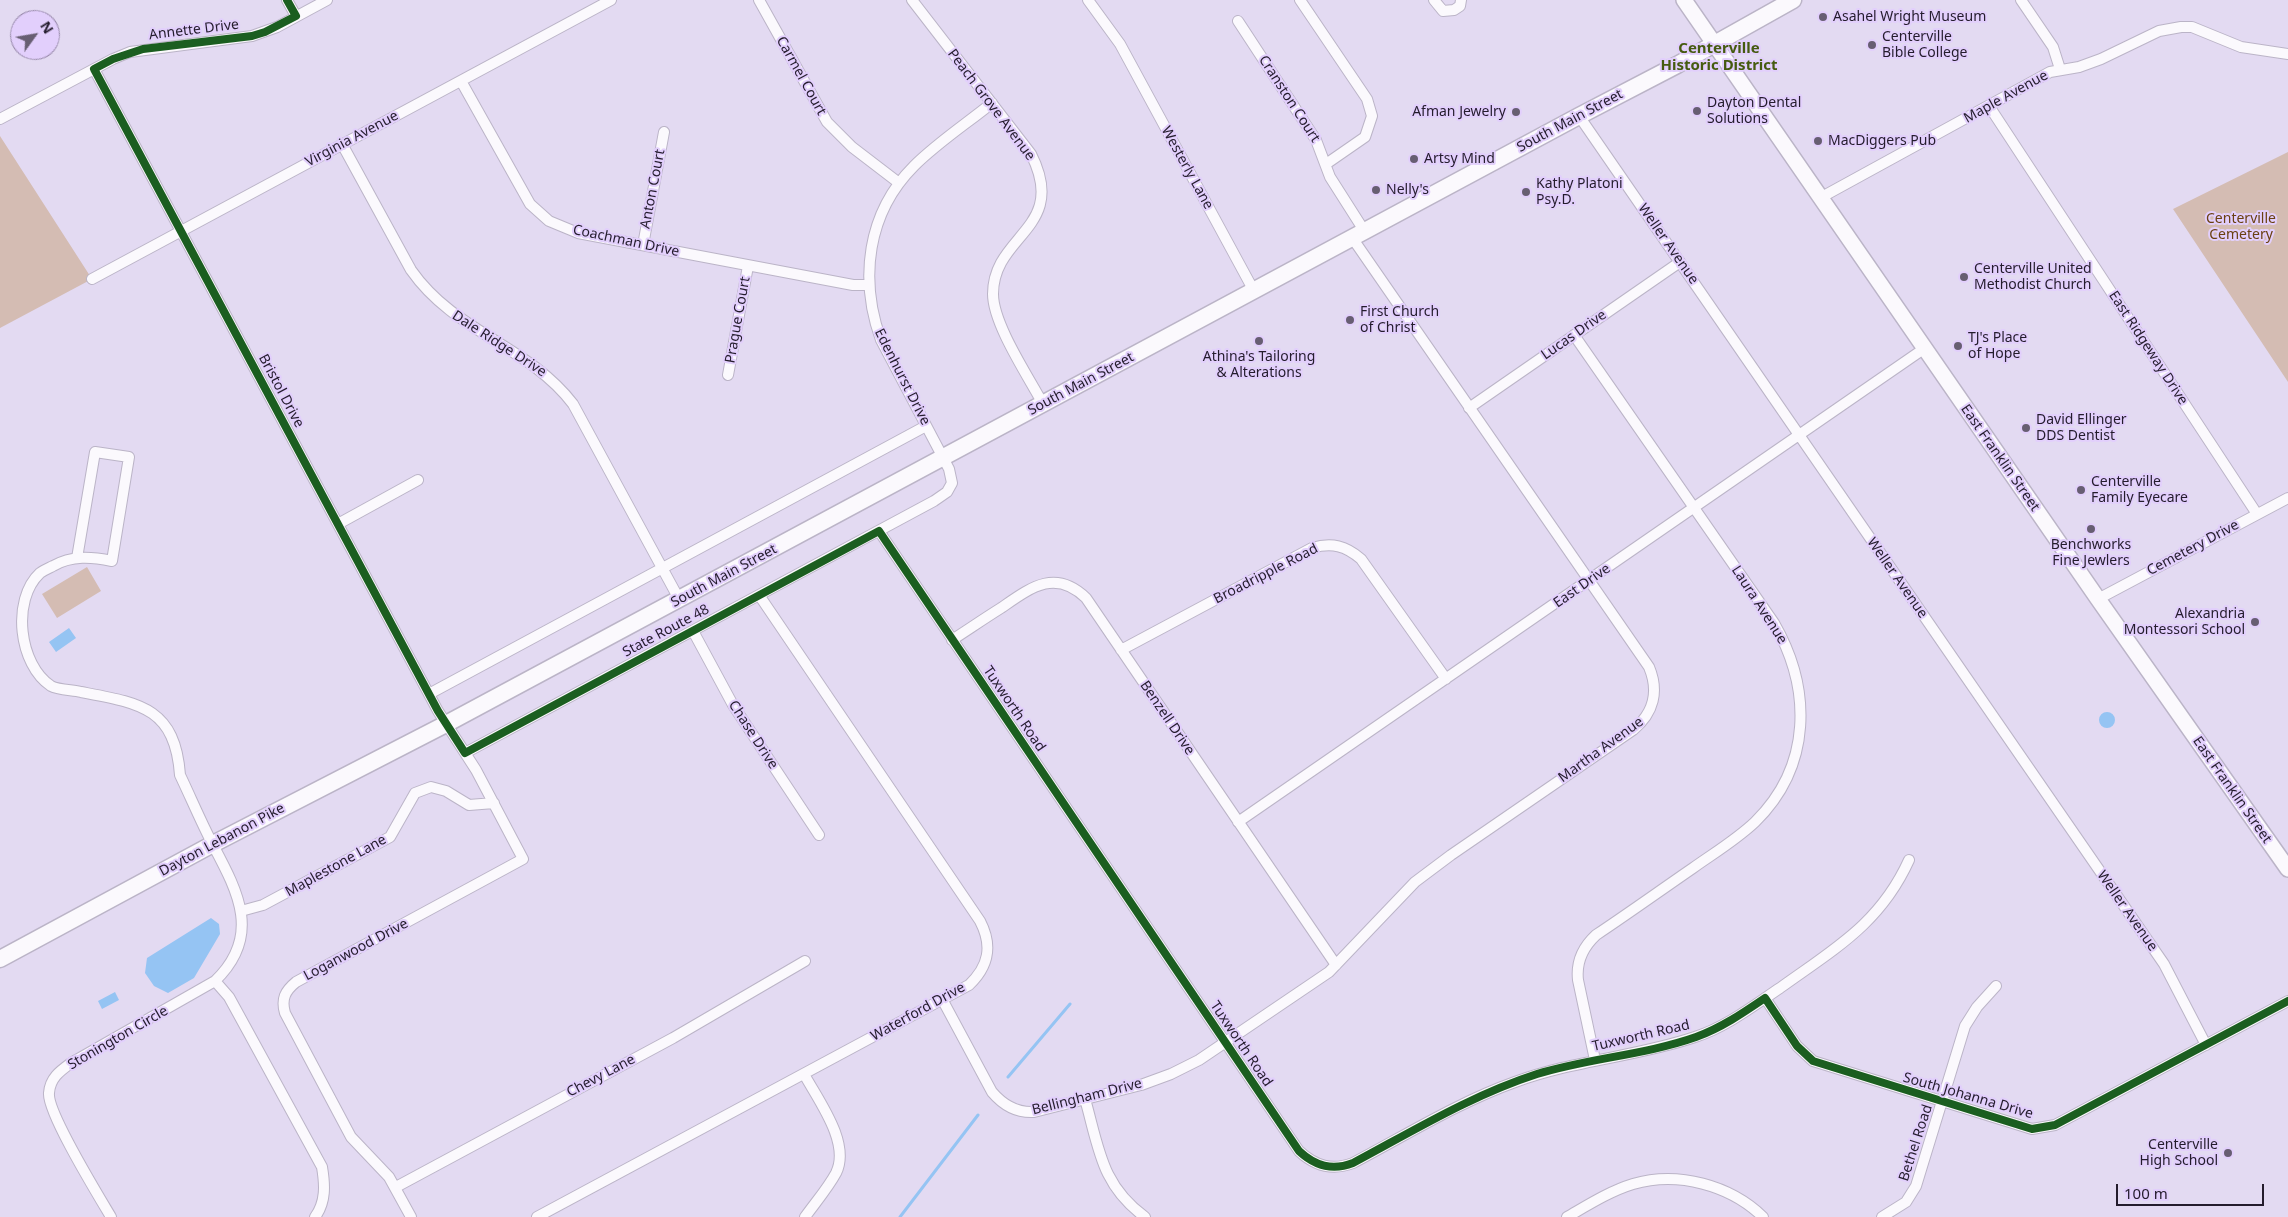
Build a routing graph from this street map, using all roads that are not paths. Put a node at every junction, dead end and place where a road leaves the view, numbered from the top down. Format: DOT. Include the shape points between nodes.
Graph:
graph roads {
  1 [pos="287,0"];
  2 [pos="327,0"];
  3 [pos="611,0"];
  4 [pos="759,0"];
  5 [pos="912,0"];
  6 [pos="1088,0"];
  7 [pos="1300,0"];
  8 [pos="1434,0"];
  9 [pos="1461,0"];
  10 [pos="1684,0"];
  11 [pos="1793,0"];
  12 [pos="2021,0"];
  13 [pos="595,4"];
  14 [pos="296,16"];
  15 [pos="1238,21"];
  16 [pos="1715,44"];
  17 [pos="2288,54"];
  18 [pos="2060,69"];
  19 [pos="94,70"];
  20 [pos="461,81"];
  21 [pos="992,103"];
  22 [pos="1989,106"];
  23 [pos="1579,116"];
  24 [pos="0,120"];
  25 [pos="664,132"];
  26 [pos="342,144"];
  27 [pos="1326,164"];
  28 [pos="899,183"];
  29 [pos="1820,198"];
  30 [pos="181,231"];
  31 [pos="1359,235"];
  32 [pos="643,245"];
  33 [pos="1680,262"];
  34 [pos="748,266"];
  35 [pos="92,279"];
  36 [pos="868,285"];
  37 [pos="1254,291"];
  38 [pos="1574,335"];
  39 [pos="1925,348"];
  40 [pos="728,375"];
  41 [pos="1043,404"];
  42 [pos="1469,408"];
  43 [pos="926,426"];
  44 [pos="1799,436"];
  45 [pos="943,458"];
  46 [pos="418,480"];
  47 [pos="2288,498"];
  48 [pos="1694,508"];
  49 [pos="2257,514"];
  50 [pos="338,524"];
  51 [pos="879,531"];
  52 [pos="77,558"];
  53 [pos="662,568"];
  54 [pos="1589,581"];
  55 [pos="759,595"];
  56 [pos="679,599"];
  57 [pos="2098,599"];
  58 [pos="693,631"];
  59 [pos="952,640"];
  60 [pos="1121,650"];
  61 [pos="1446,680"];
  62 [pos="429,694"];
  63 [pos="446,724"];
  64 [pos="465,753"];
  65 [pos="494,803"];
  66 [pos="1238,822"];
  67 [pos="819,835"];
  68 [pos="213,844"];
  69 [pos="1910,860"];
  70 [pos="2288,869"];
  71 [pos="241,911"];
  72 [pos="0,959"];
  73 [pos="805,961"];
  74 [pos="1336,965"];
  75 [pos="214,981"];
  76 [pos="1996,986"];
  77 [pos="1765,998"];
  78 [pos="942,999"];
  79 [pos="2288,1001"];
  80 [pos="1225,1043"];
  81 [pos="2206,1045"];
  82 [pos="1595,1060"];
  83 [pos="804,1074"];
  84 [pos="1085,1099"];
  85 [pos="1942,1102"];
  86 [pos="396,1188"];
  87 [pos="110,1217"];
  88 [pos="315,1217"];
  89 [pos="411,1217"];
  90 [pos="537,1217"];
  91 [pos="805,1217"];
  92 [pos="1145,1217"];
  93 [pos="1567,1217"];
  94 [pos="1763,1217"];
  95 [pos="1882,1217"];
  1 -- 14 [label="street"];
  2 -- 14 [label="street, Annette Drive"];
  3 -- 13 [label="street, Virginia Avenue"];
  4 -- 28 [label="street, Carmel Court" via="827,122 852,147"];
  5 -- 21 [label="street, Peach Grove Avenue"];
  6 -- 37 [label="street, Westerly Lane" via="1120,44"];
  7 -- 27 [label="street" via="1367,99 1372,116 1365,137"];
  8 -- 9 [label="street" via="1443,11 1454,10 1460,6"];
  10 -- 16 [label="street, East Franklin Street"];
  11 -- 16 [label="main road, South Main Street"];
  12 -- 18 [label="street" via="2052,47"];
  13 -- 20 [label="street, Virginia Avenue"];
  14 -- 19 [label="street, Annette Drive" via="252,36 130,52"];
  15 -- 27 [label="street, Cranston Court" via="1316,140"];
  16 -- 23 [label="main road, South Main Street"];
  16 -- 29 [label="street, East Franklin Street"];
  17 -- 18 [label="street, Maple Avenue" via="2241,47 2192,27 2181,27 2159,31 2079,67"];
  18 -- 22 [label="street, Maple Avenue"];
  19 -- 24 [label="street, Annette Drive"];
  19 -- 30 [label="street, Bristol Drive"];
  20 -- 26 [label="street, Virginia Avenue"];
  20 -- 32 [label="street, Coachman Drive" via="518,187 538,212 561,228"];
  21 -- 28 [label="street, Edenhurst Drive" via="924,157"];
  21 -- 41 [label="street, Peach Grove Avenue" via="1030,154 1040,178 1038,210 1025,233 1000,263 993,296 999,321"];
  22 -- 29 [label="street, Maple Avenue"];
  22 -- 49 [label="street, East Ridgeway Drive"];
  23 -- 31 [label="main road, South Main Street"];
  23 -- 33 [label="street, Weller Avenue"];
  25 -- 32 [label="street, Anton Court"];
  26 -- 30 [label="street, Virginia Avenue"];
  26 -- 53 [label="street, Dale Ridge Drive" via="422,286 447,310 550,378 573,404"];
  27 -- 31 [label="street, Cranston Court"];
  28 -- 36 [label="street, Edenhurst Drive" via="876,228 870,249"];
  29 -- 39 [label="street, East Franklin Street"];
  30 -- 35 [label="street, Virginia Avenue"];
  30 -- 50 [label="street, Bristol Drive"];
  31 -- 37 [label="main road, South Main Street"];
  31 -- 42 [label="street, Martha Avenue"];
  32 -- 34 [label="street, Coachman Drive"];
  33 -- 38 [label="street, Lucas Drive"];
  33 -- 44 [label="street, Weller Avenue"];
  34 -- 36 [label="street, Coachman Drive"];
  34 -- 40 [label="street, Prague Court"];
  36 -- 43 [label="street, Edenhurst Drive" via="881,340"];
  37 -- 41 [label="main road, South Main Street"];
  38 -- 42 [label="street, Lucas Drive"];
  38 -- 48 [label="street, Laura Avenue"];
  39 -- 44 [label="street, East Drive"];
  39 -- 57 [label="street, East Franklin Street"];
  41 -- 45 [label="main road, South Main Street"];
  42 -- 54 [label="street, Martha Avenue"];
  43 -- 45 [label="street, Edenhurst Drive"];
  43 -- 53 [label="street"];
  44 -- 48 [label="street, East Drive"];
  44 -- 81 [label="street, Weller Avenue" via="2164,964"];
  45 -- 51 [label="street, State Route 48" via="952,483 947,492"];
  45 -- 56 [label="main road, South Main Street"];
  46 -- 50 [label="street"];
  47 -- 49 [label="street, Cemetery Drive"];
  48 -- 54 [label="street, East Drive"];
  48 -- 82 [label="street, Laura Avenue" via="1774,622 1789,652 1801,708 1798,741 1788,773 1776,796 1755,822 1740,836 1596,935 1585,947 1577,972"];
  49 -- 57 [label="street, Cemetery Drive"];
  50 -- 62 [label="street, Bristol Drive"];
  51 -- 55 [label="street, State Route 48"];
  51 -- 59 [label="street, Tuxworth Road"];
  52 -- 52 [label="street, Stonington Circle" via="87,556 112,561 129,457 95,452"];
  52 -- 68 [label="street, Stonington Circle" via="60,561 40,574 33,584 26,596 21,622 24,646 36,668 52,686 120,700 157,716 175,743 180,775"];
  53 -- 56 [label="street, Dale Ridge Drive"];
  53 -- 62 [label="street"];
  54 -- 61 [label="street, East Drive"];
  54 -- 74 [label="street, Martha Avenue" via="1649,667 1654,696 1647,717 1415,882"];
  55 -- 58 [label="street, State Route 48"];
  55 -- 78 [label="street, Waterford Drive" via="985,931 989,951 983,969 969,985"];
  56 -- 63 [label="main road, South Main Street"];
  57 -- 70 [label="street, East Franklin Street"];
  58 -- 64 [label="street, State Route 48"];
  58 -- 67 [label="street, Chase Drive" via="733,705"];
  59 -- 60 [label="street, Benzell Drive" via="1027,590 1053,582 1072,587 1086,598"];
  59 -- 80 [label="street, Tuxworth Road"];
  60 -- 61 [label="street, Broadripple Road" via="1312,548 1334,545 1352,551 1362,559"];
  60 -- 66 [label="street, Benzell Drive"];
  61 -- 66 [label="street, East Drive"];
  62 -- 63 [label="street, Bristol Drive"];
  63 -- 64 [label="street, Loganwood Drive"];
  63 -- 68 [label="main road, Dayton Lebanon Pike"];
  64 -- 65 [label="street, Loganwood Drive"];
  65 -- 71 [label="street, Maplestone Lane" via="469,805 446,791 431,787 416,794 390,837 263,905"];
  65 -- 86 [label="street, Loganwood Drive" via="523,859 296,982 283,1000 285,1013 351,1137"];
  66 -- 74 [label="street, Benzell Drive"];
  68 -- 71 [label="street, Stonington Circle" via="234,884"];
  68 -- 72 [label="main road, Dayton Lebanon Pike"];
  69 -- 77 [label="street, Tuxworth Road" via="1895,888 1864,926"];
  71 -- 75 [label="street, Stonington Circle" via="237,948 232,960"];
  73 -- 86 [label="street, Chevy Lane" via="673,1038"];
  74 -- 80 [label="street, Martha Avenue"];
  75 -- 87 [label="street, Stonington Circle" via="71,1063 54,1077 49,1092 52,1112"];
  75 -- 88 [label="street" via="229,996 322,1167 325,1185 321,1208"];
  76 -- 85 [label="street, Bethel Road" via="1965,1026"];
  77 -- 82 [label="street, Tuxworth Road" via="1698,1037"];
  77 -- 85 [label="street, South Johanna Drive" via="1797,1046 1813,1061"];
  78 -- 83 [label="street, Waterford Drive"];
  78 -- 84 [label="street, Bellingham Drive" via="992,1092 1000,1101 1017,1110 1030,1112"];
  79 -- 81 [label="street, South Johanna Drive"];
  80 -- 82 [label="street, Tuxworth Road" via="1298,1151 1314,1163 1334,1168 1353,1163 1493,1090 1539,1073"];
  80 -- 84 [label="street, Bellingham Drive" via="1171,1074"];
  81 -- 85 [label="street, South Johanna Drive" via="2046,1128 2029,1128"];
  83 -- 90 [label="street, Waterford Drive"];
  83 -- 91 [label="street" via="837,1135 841,1155 836,1172"];
  84 -- 92 [label="street" via="1110,1182 1126,1202"];
  85 -- 95 [label="street, Bethel Road" via="1916,1186 1906,1202"];
  86 -- 89 [label="street, Loganwood Drive"];
  93 -- 94 [label="street" via="1631,1185 1680,1180 1731,1194"];
}
